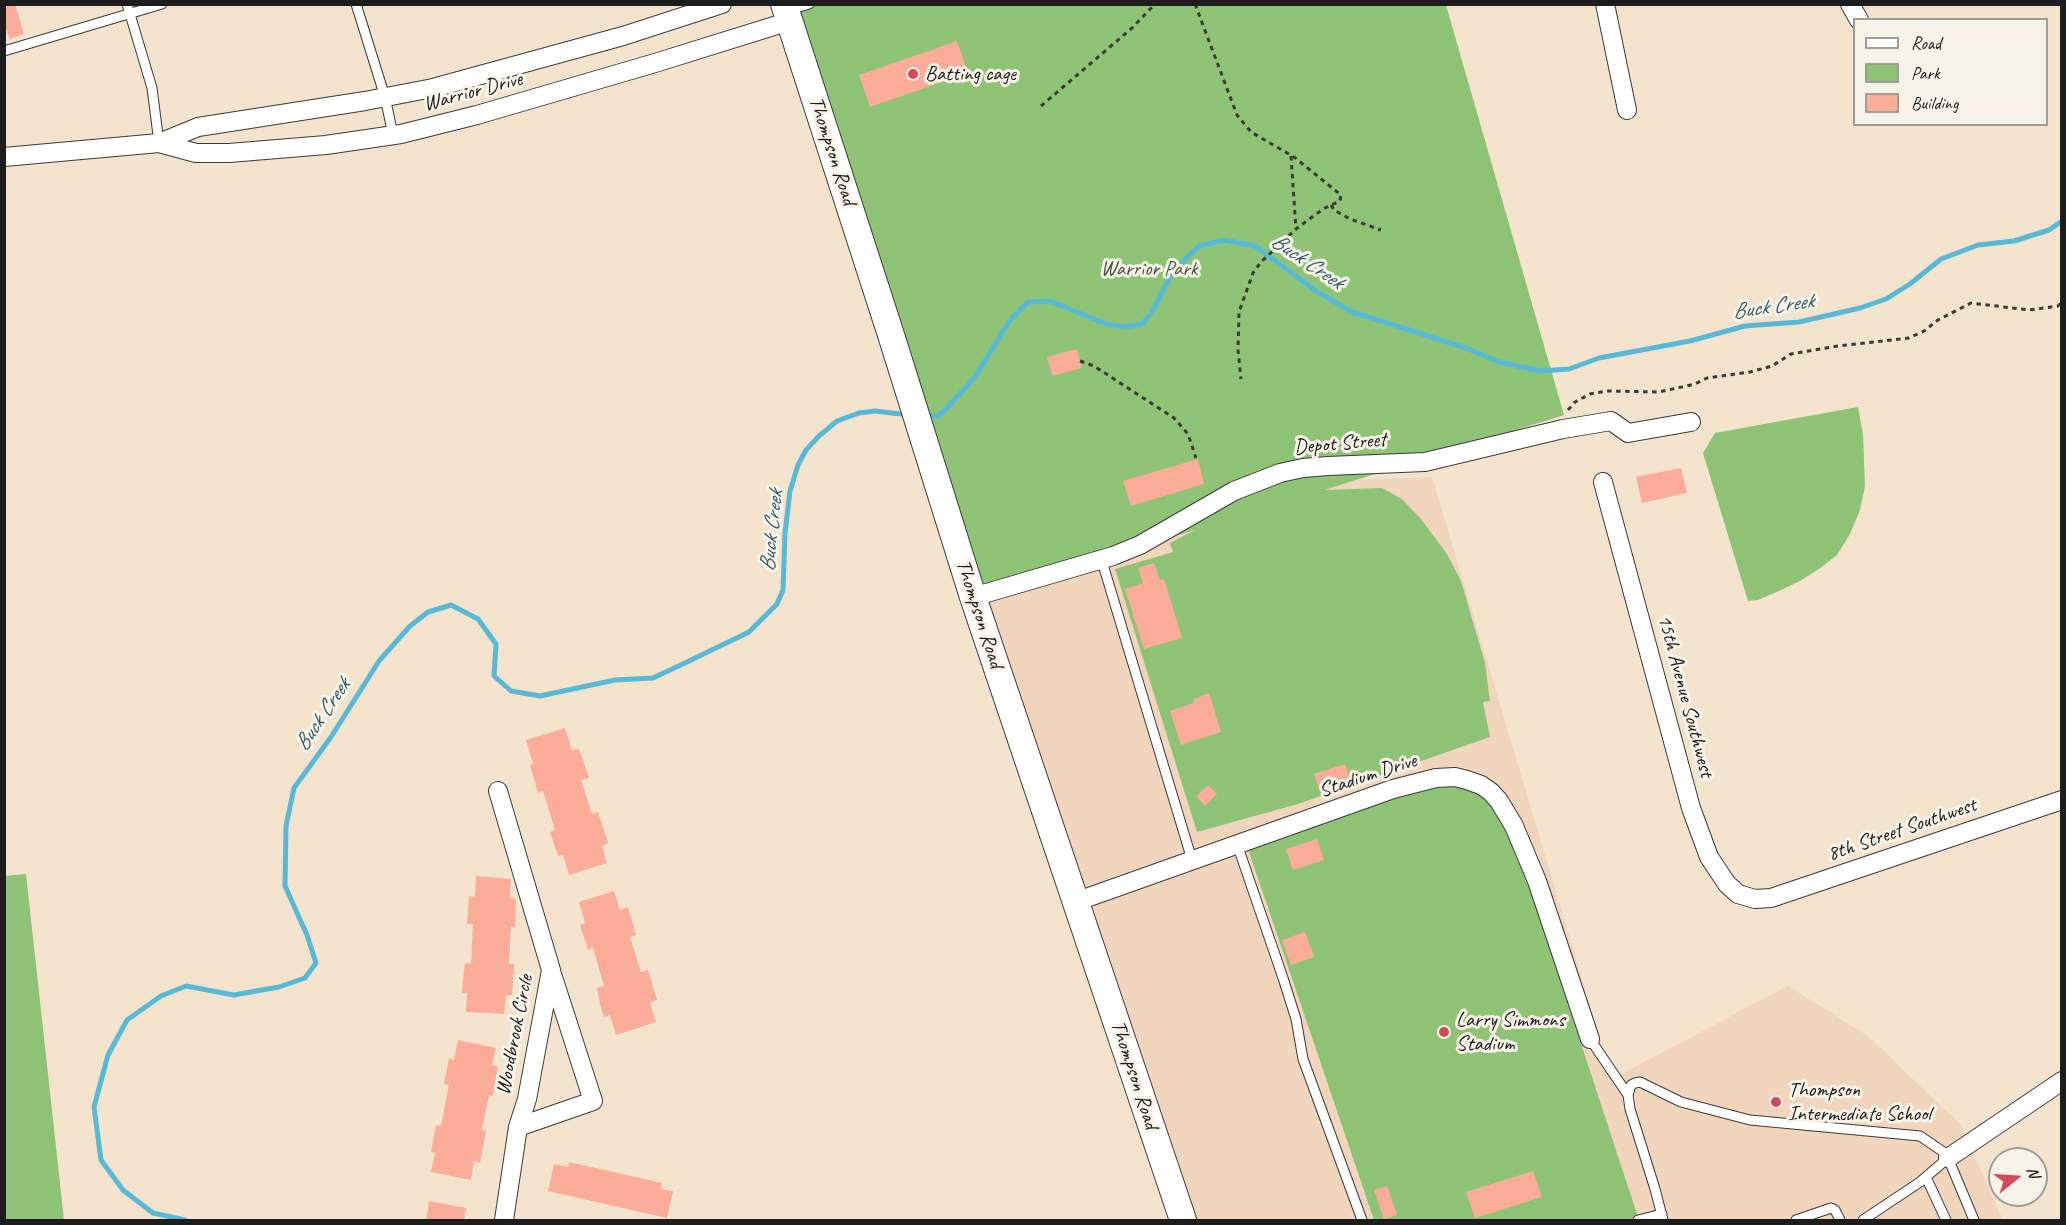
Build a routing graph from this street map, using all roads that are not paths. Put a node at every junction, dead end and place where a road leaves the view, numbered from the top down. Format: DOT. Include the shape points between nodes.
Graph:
graph roads {
  1 [pos="162,4"];
  2 [pos="357,4"];
  3 [pos="722,4"];
  4 [pos="1605,4"];
  5 [pos="1850,4"];
  6 [pos="128,9"];
  7 [pos="792,10"];
  8 [pos="1858,18"];
  9 [pos="4,51"];
  10 [pos="385,97"];
  11 [pos="1627,110"];
  12 [pos="393,135"];
  13 [pos="159,142"];
  14 [pos="4,157"];
  15 [pos="1691,422"];
  16 [pos="1603,482"];
  17 [pos="1101,558"];
  18 [pos="973,597"];
  19 [pos="498,790"];
  20 [pos="2060,805"];
  21 [pos="1237,844"];
  22 [pos="1192,860"];
  23 [pos="1755,899"];
  24 [pos="1075,902"];
  25 [pos="551,970"];
  26 [pos="1590,1039"];
  27 [pos="2061,1081"];
  28 [pos="1628,1095"];
  29 [pos="519,1127"];
  30 [pos="1948,1158"];
  31 [pos="1926,1177"];
  32 [pos="1663,1217"];
  33 [pos="504,1221"];
  34 [pos="1183,1221"];
  35 [pos="1362,1221"];
  36 [pos="1638,1221"];
  37 [pos="1796,1221"];
  38 [pos="1840,1221"];
  39 [pos="1863,1221"];
  40 [pos="1946,1221"];
  41 [pos="1974,1221"];
  1 -- 6 [label="lane"];
  2 -- 10 [label="lane"];
  3 -- 10 [label="street, Warrior Drive" via="546,58"];
  4 -- 11 [label="street"];
  5 -- 8 [label="street"];
  6 -- 9 [label="lane"];
  6 -- 13 [label="lane" via="152,88"];
  7 -- 12 [label="street, Warrior Drive" via="654,63 488,112"];
  7 -- 18 [label="street, Thompson Road"];
  10 -- 12 [label="lane"];
  10 -- 13 [label="street, Warrior Drive" via="198,128"];
  12 -- 13 [label="street, Warrior Drive" via="229,153 196,153"];
  13 -- 14 [label="street, Warrior Drive"];
  15 -- 17 [label="street, Depot Street" via="1628,433 1611,421 1425,462 1328,466 1280,473 1208,504 1140,545"];
  16 -- 23 [label="street, 15th Avenue Southwest" via="1691,808 1709,857 1727,884 1744,897"];
  17 -- 18 [label="street, Depot Street"];
  17 -- 22 [label="lane"];
  18 -- 24 [label="street, Thompson Road"];
  19 -- 25 [label="street, Woodbrook Circle"];
  20 -- 23 [label="street, 8th Street Southwest" via="1771,898"];
  21 -- 22 [label="street, Stadium Drive"];
  21 -- 26 [label="street, Stadium Drive" via="1415,782 1455,777 1481,785 1499,801 1522,844"];
  21 -- 35 [label="lane" via="1296,1019 1303,1059"];
  22 -- 24 [label="street, Stadium Drive"];
  24 -- 34 [label="street, Thompson Road"];
  25 -- 29 [label="street, Woodbrook Circle"];
  25 -- 29 [label="street" via="593,1101"];
  26 -- 28 [label="lane"];
  27 -- 30 [label="street"];
  28 -- 30 [label="lane" via="1631,1085 1640,1082 1681,1102 1750,1120 1920,1136"];
  28 -- 32 [label="lane"];
  29 -- 33 [label="street, Woodbrook Circle"];
  30 -- 31 [label="lane"];
  30 -- 41 [label="lane"];
  31 -- 39 [label="lane"];
  31 -- 40 [label="lane"];
  32 -- 36 [label="lane"];
  37 -- 38 [label="lane" via="1831,1208"];
}
